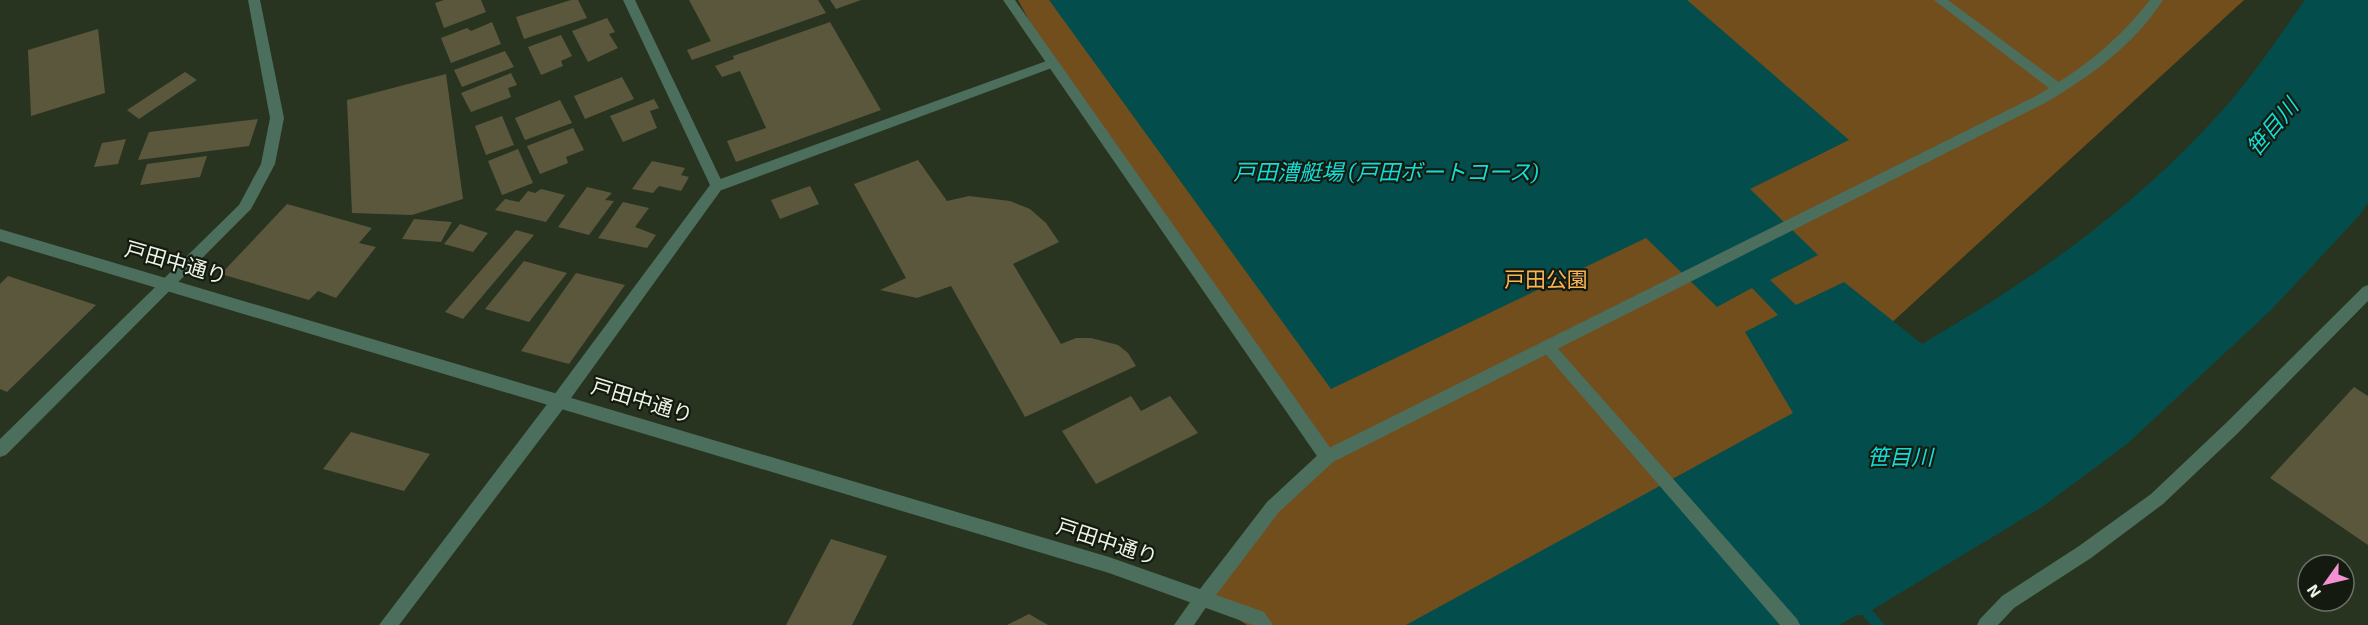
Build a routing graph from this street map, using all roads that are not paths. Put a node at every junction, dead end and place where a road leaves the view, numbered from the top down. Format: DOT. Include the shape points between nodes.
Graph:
graph roads {
  1 [pos="254,0"];
  2 [pos="629,0"];
  3 [pos="1009,0"];
  4 [pos="1940,0"];
  5 [pos="2157,0"];
  6 [pos="1052,63"];
  7 [pos="2059,89"];
  8 [pos="717,186"];
  9 [pos="0,235"];
  10 [pos="169,285"];
  11 [pos="2368,291"];
  12 [pos="1548,347"];
  13 [pos="560,400"];
  14 [pos="0,450"];
  15 [pos="1327,457"];
  16 [pos="1204,597"];
  17 [pos="388,625"];
  18 [pos="1183,625"];
  19 [pos="1264,625"];
  20 [pos="1791,625"];
  21 [pos="1986,625"];
  1 -- 10 [label="street" via="277,118 268,164 244,209"];
  2 -- 8 [label="street"];
  3 -- 6 [label="street"];
  4 -- 7 [label="street"];
  5 -- 7 [label="street" via="2110,55"];
  6 -- 8 [label="street"];
  6 -- 15 [label="street"];
  7 -- 12 [label="street"];
  8 -- 13 [label="street"];
  9 -- 10 [label="street, 戸田中通り"];
  10 -- 13 [label="street, 戸田中通り"];
  10 -- 14 [label="street"];
  11 -- 21 [label="street" via="2157,499 2008,602"];
  12 -- 15 [label="street"];
  12 -- 20 [label="street"];
  13 -- 16 [label="street, 戸田中通り"];
  13 -- 17 [label="street"];
  15 -- 16 [label="street" via="1273,507"];
  16 -- 18 [label="street"];
  16 -- 19 [label="street, 戸田中通り" via="1258,618"];
}
